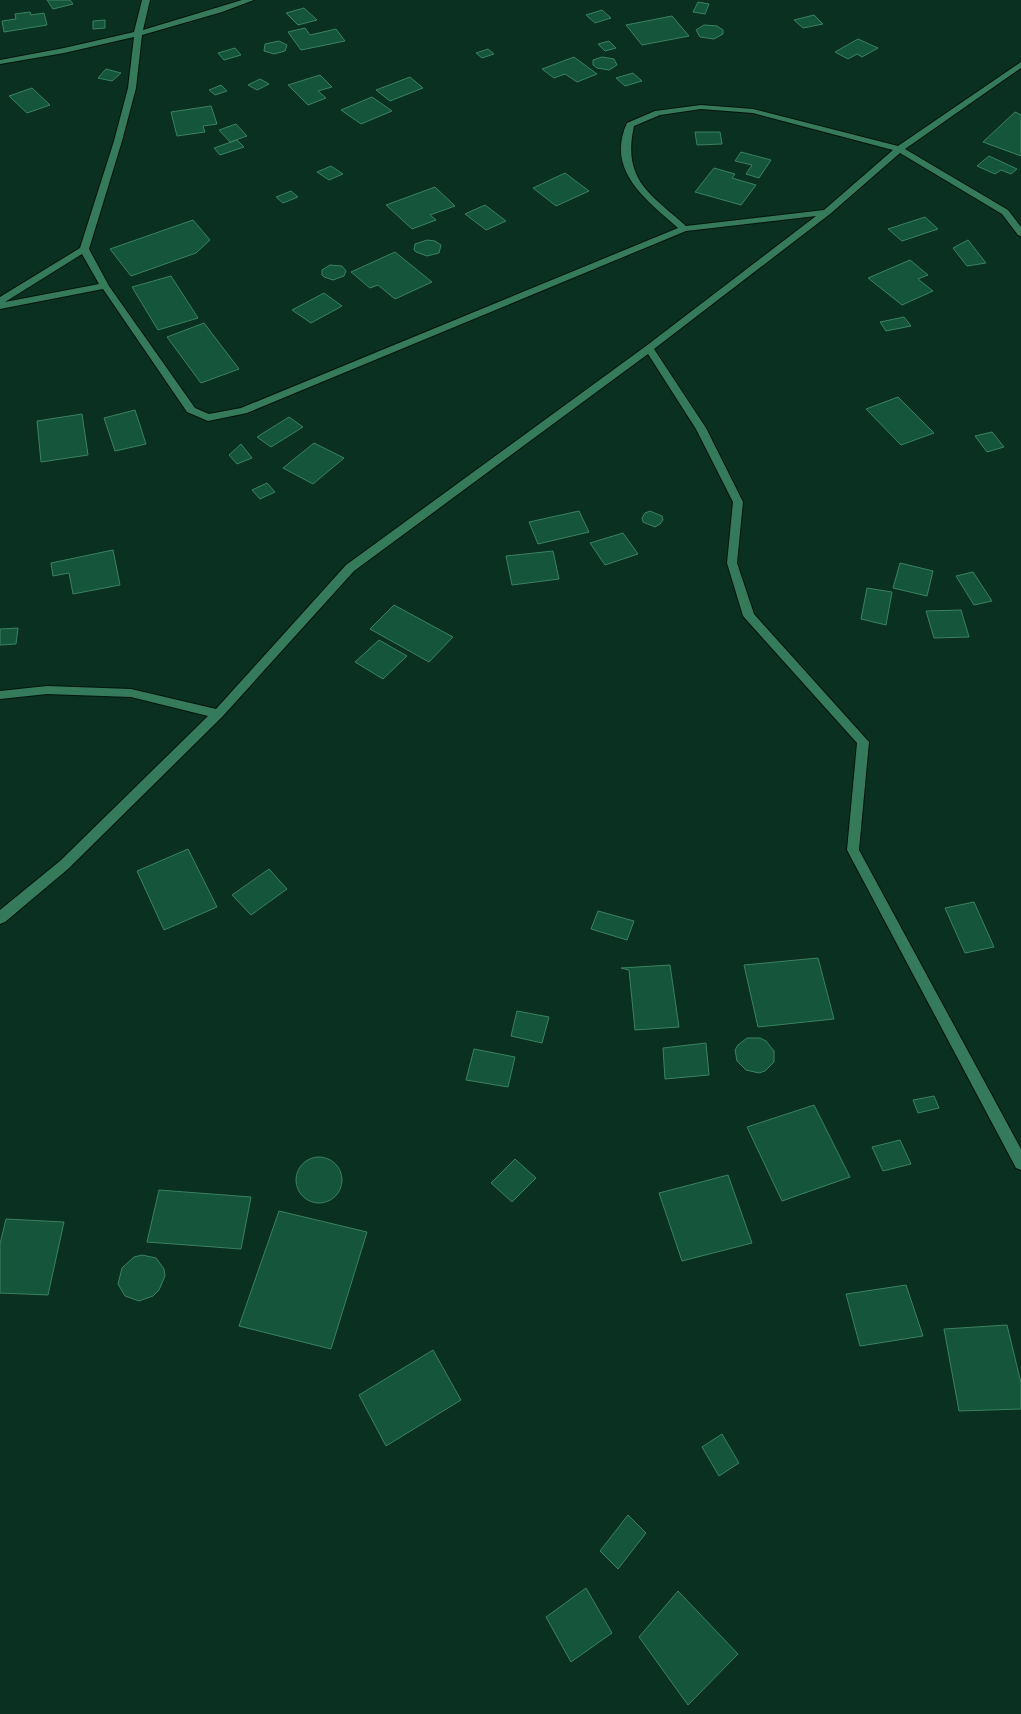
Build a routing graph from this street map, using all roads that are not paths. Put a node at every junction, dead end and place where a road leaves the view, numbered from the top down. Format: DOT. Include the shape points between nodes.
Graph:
graph roads {
  1 [pos="146,0"];
  2 [pos="250,0"];
  3 [pos="138,33"];
  4 [pos="0,62"];
  5 [pos="1021,64"];
  6 [pos="900,149"];
  7 [pos="828,212"];
  8 [pos="684,229"];
  9 [pos="1021,234"];
  10 [pos="84,249"];
  11 [pos="105,286"];
  12 [pos="0,301"];
  13 [pos="0,306"];
  14 [pos="649,348"];
  15 [pos="0,695"];
  16 [pos="218,714"];
  17 [pos="0,918"];
  18 [pos="1021,1163"];
  1 -- 3 [label="street"];
  2 -- 3 [label="street"];
  3 -- 4 [label="street"];
  3 -- 10 [label="street" via="132,88"];
  5 -- 6 [label="street"];
  6 -- 7 [label="street"];
  6 -- 8 [label="street" via="753,111 701,107 658,113 630,125 625,145 627,166 638,185"];
  6 -- 9 [label="street" via="1005,212"];
  7 -- 8 [label="street"];
  7 -- 14 [label="street"];
  8 -- 11 [label="street" via="243,411 208,418 191,410"];
  10 -- 11 [label="street"];
  10 -- 12 [label="street"];
  11 -- 13 [label="street"];
  14 -- 16 [label="street" via="350,568"];
  14 -- 18 [label="street" via="701,428 738,502 732,563 749,616 863,742 853,850"];
  15 -- 16 [label="street" via="47,690 131,693"];
  16 -- 17 [label="street" via="64,865"];
}
